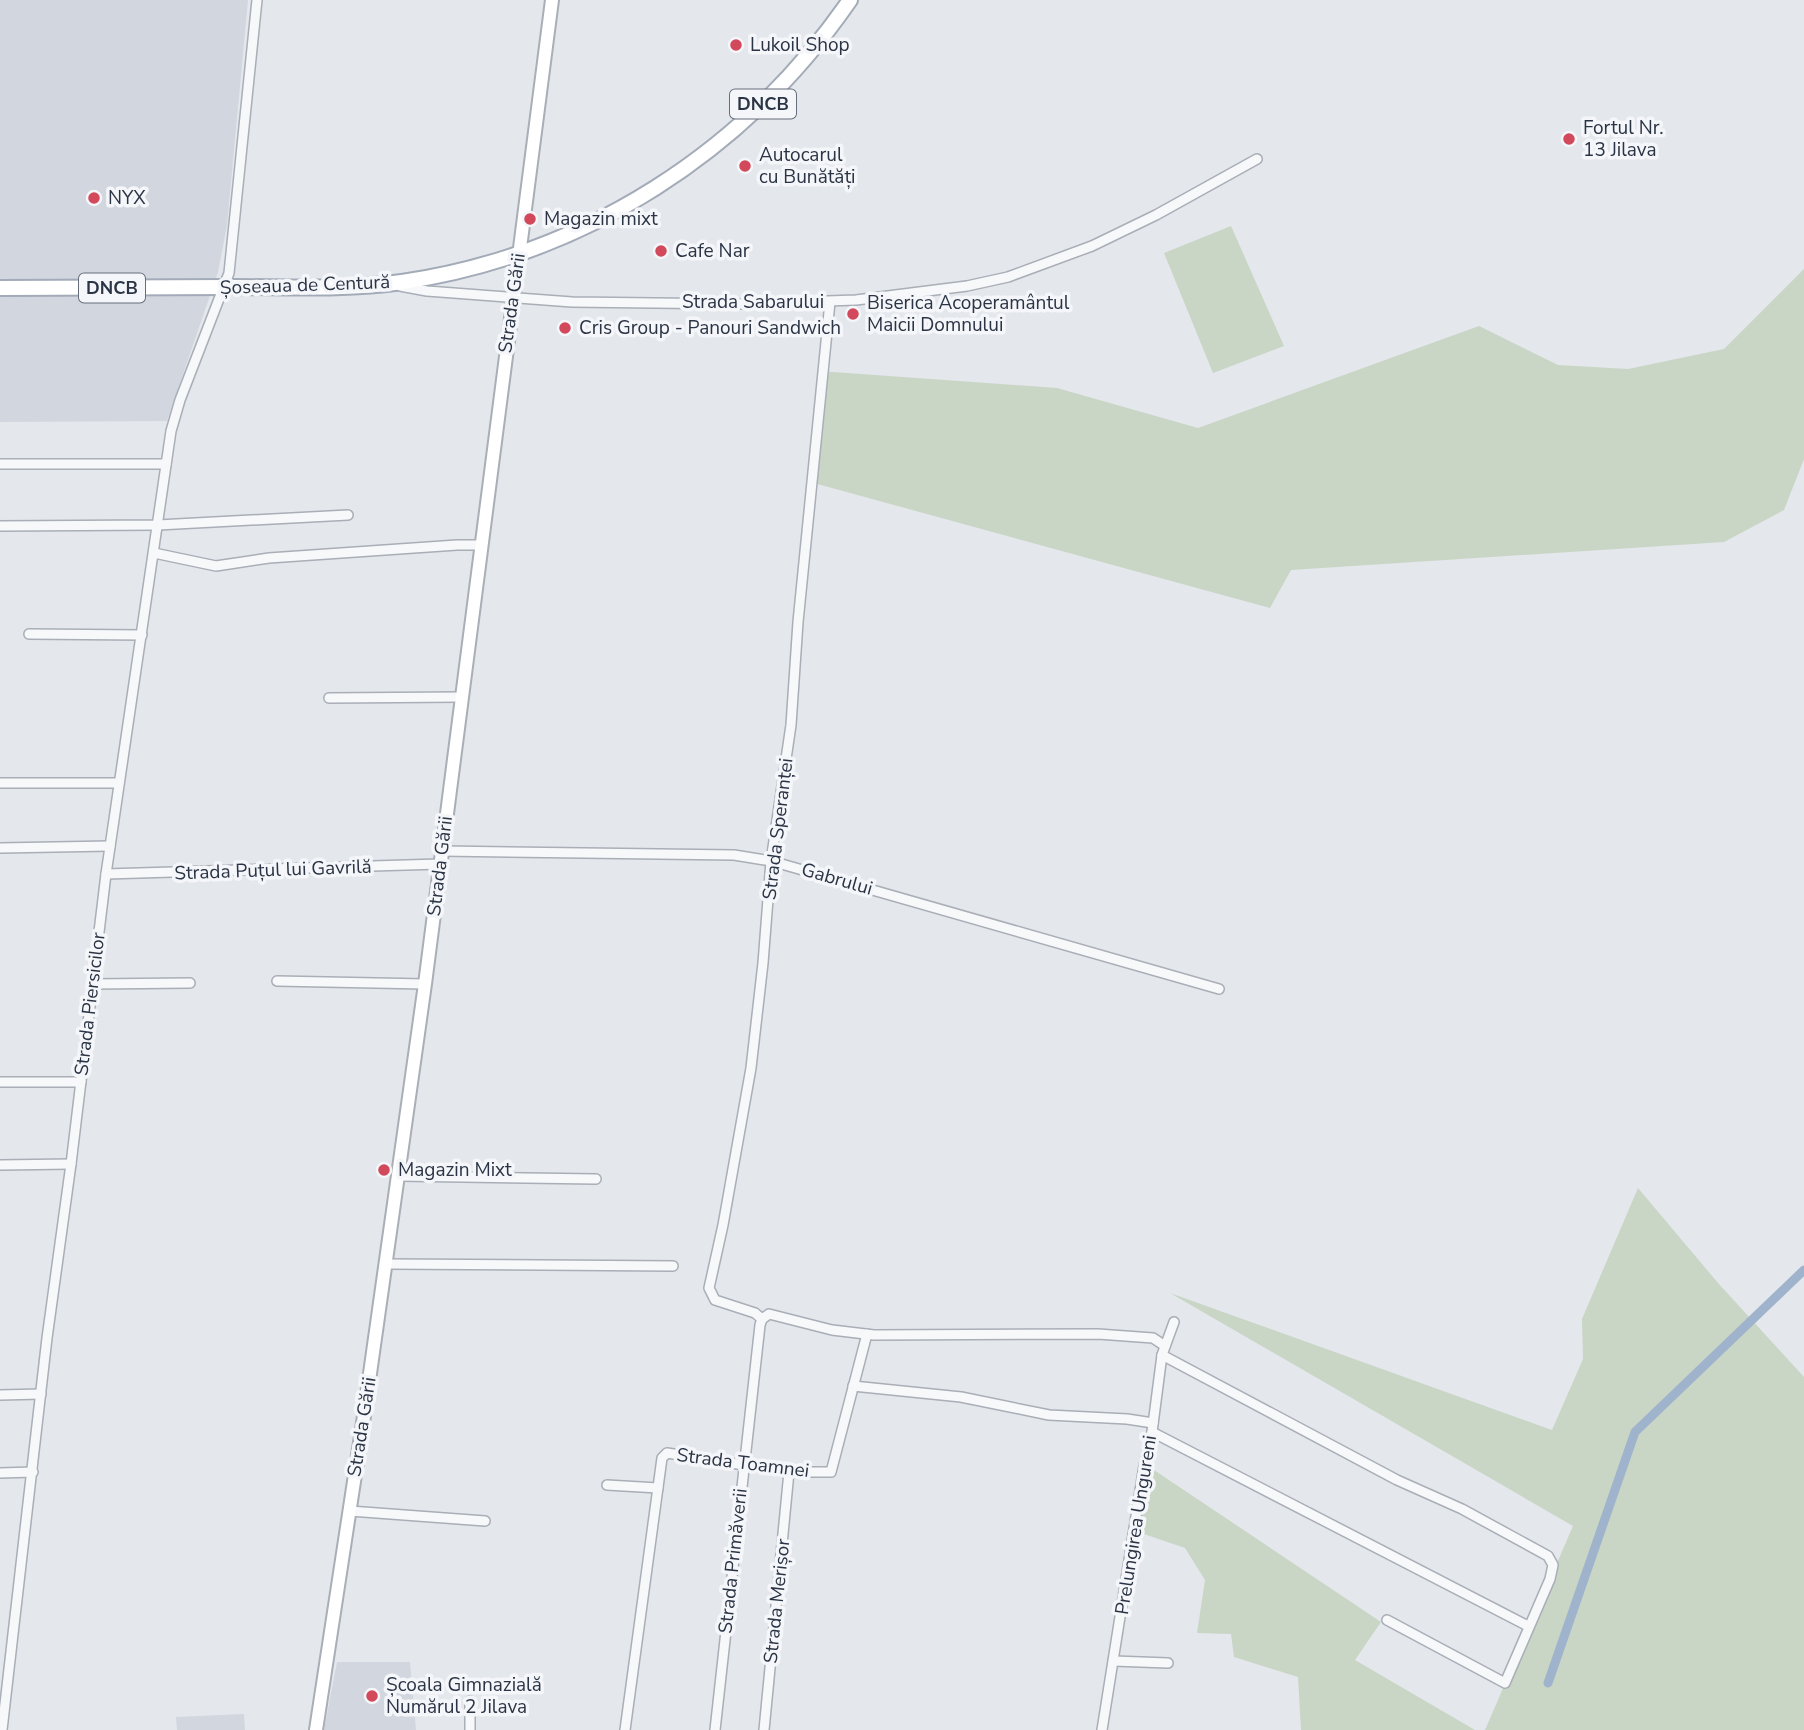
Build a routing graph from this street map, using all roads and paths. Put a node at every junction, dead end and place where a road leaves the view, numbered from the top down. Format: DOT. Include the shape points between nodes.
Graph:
graph roads {
  1 [pos="257,0"];
  2 [pos="552,0"];
  3 [pos="849,0"];
  4 [pos="1257,159"];
  5 [pos="519,254"];
  6 [pos="390,283"];
  7 [pos="224,287"];
  8 [pos="0,288"];
  9 [pos="513,299"];
  10 [pos="830,302"];
  11 [pos="0,464"];
  12 [pos="166,464"];
  13 [pos="348,515"];
  14 [pos="158,525"];
  15 [pos="0,526"];
  16 [pos="482,545"];
  17 [pos="154,553"];
  18 [pos="29,634"];
  19 [pos="142,635"];
  20 [pos="462,697"];
  21 [pos="329,698"];
  22 [pos="0,783"];
  23 [pos="119,783"];
  24 [pos="110,846"];
  25 [pos="0,848"];
  26 [pos="441,858"];
  27 [pos="771,861"];
  28 [pos="106,874"];
  29 [pos="277,981"];
  30 [pos="190,983"];
  31 [pos="93,984"];
  32 [pos="425,984"];
  33 [pos="1219,989"];
  34 [pos="0,1082"];
  35 [pos="81,1082"];
  36 [pos="71,1164"];
  37 [pos="0,1165"];
  38 [pos="398,1176"];
  39 [pos="596,1179"];
  40 [pos="386,1264"];
  41 [pos="673,1266"];
  42 [pos="766,1316"];
  43 [pos="1174,1322"];
  44 [pos="867,1334"];
  45 [pos="1164,1350"];
  46 [pos="853,1386"];
  47 [pos="41,1394"];
  48 [pos="0,1395"];
  49 [pos="1152,1427"];
  50 [pos="743,1465"];
  51 [pos="0,1472"];
  52 [pos="33,1472"];
  53 [pos="789,1472"];
  54 [pos="607,1485"];
  55 [pos="658,1488"];
  56 [pos="349,1511"];
  57 [pos="485,1521"];
  58 [pos="1387,1620"];
  59 [pos="1528,1626"];
  60 [pos="1114,1661"];
  61 [pos="1168,1663"];
  62 [pos="470,1701"];
  63 [pos="2,1730"];
  64 [pos="316,1730"];
  65 [pos="470,1730"];
  66 [pos="625,1730"];
  67 [pos="715,1730"];
  68 [pos="764,1730"];
  69 [pos="1102,1730"];
  1 -- 7 [label="street, Strada Piersicilor"];
  2 -- 5 [label="main road, Strada Gării"];
  3 -- 5 [label="main road, Șoseaua de Centură / DNCB" via="779,88 706,154 619,210"];
  4 -- 10 [label="street, Strada Sabarului" via="1131,228 1051,262 967,286"];
  5 -- 6 [label="main road, Șoseaua de Centură / DNCB"];
  5 -- 9 [label="main road, Strada Gării"];
  6 -- 7 [label="main road, Șoseaua de Centură / DNCB"];
  6 -- 9 [label="street, Strada Sabarului"];
  7 -- 8 [label="main road, Șoseaua de Centură / DNCB"];
  7 -- 12 [label="street, Strada Piersicilor" via="177,407"];
  9 -- 10 [label="street, Strada Sabarului"];
  9 -- 16 [label="main road, Strada Gării"];
  10 -- 27 [label="street, Strada Speranței" via="791,725"];
  11 -- 12 [label="street"];
  12 -- 14 [label="street, Strada Piersicilor"];
  13 -- 14 [label="street"];
  14 -- 15 [label="street"];
  14 -- 17 [label="street, Strada Piersicilor"];
  16 -- 17 [label="street" via="270,558 216,566"];
  16 -- 20 [label="main road, Strada Gării"];
  17 -- 19 [label="street, Strada Piersicilor"];
  18 -- 19 [label="street"];
  19 -- 23 [label="street, Strada Piersicilor"];
  20 -- 21 [label="street"];
  20 -- 26 [label="main road, Strada Gării"];
  22 -- 23 [label="street"];
  23 -- 24 [label="street, Strada Piersicilor"];
  24 -- 25 [label="street"];
  24 -- 28 [label="street, Strada Piersicilor"];
  26 -- 27 [label="street, Gabrului" via="734,855"];
  26 -- 28 [label="street, Strada Puțul lui Gavrilă"];
  26 -- 32 [label="main road, Strada Gării"];
  27 -- 33 [label="street, Gabrului"];
  27 -- 42 [label="street, Strada Speranței" via="751,1068 709,1288 715,1300"];
  28 -- 31 [label="street, Strada Piersicilor"];
  29 -- 32 [label="street"];
  30 -- 31 [label="street"];
  31 -- 35 [label="street, Strada Piersicilor"];
  32 -- 38 [label="main road, Strada Gării"];
  34 -- 35 [label="street"];
  35 -- 36 [label="street, Strada Piersicilor"];
  36 -- 37 [label="street"];
  36 -- 47 [label="street, Strada Piersicilor"];
  38 -- 39 [label="street"];
  38 -- 40 [label="main road, Strada Gării"];
  40 -- 41 [label="street"];
  40 -- 56 [label="main road, Strada Gării"];
  42 -- 44 [label="street, Strada Speranței"];
  42 -- 50 [label="street, Strada Primăverii"];
  43 -- 45 [label="street, Prelungirea Ungureni"];
  44 -- 45 [label="street, Strada Speranței" via="1098,1334 1153,1338"];
  44 -- 46 [label="street, Strada Toamnei"];
  45 -- 49 [label="street, Prelungirea Ungureni"];
  45 -- 59 [label="street, Strada Speranței" via="1397,1480 1548,1556 1553,1565 1550,1579"];
  46 -- 49 [label="street" via="961,1397 1049,1415 1127,1419"];
  46 -- 53 [label="street, Strada Toamnei" via="831,1472"];
  47 -- 48 [label="street"];
  47 -- 52 [label="street, Strada Piersicilor"];
  49 -- 59 [label="street"];
  49 -- 60 [label="street, Prelungirea Ungureni"];
  50 -- 53 [label="street, Strada Toamnei"];
  50 -- 55 [label="street, Strada Toamnei" via="667,1453 662,1458"];
  50 -- 67 [label="street, Strada Primăverii"];
  51 -- 52 [label="street"];
  52 -- 63 [label="street, Strada Piersicilor"];
  53 -- 68 [label="street, Strada Merișor"];
  54 -- 55 [label="street"];
  55 -- 66 [label="street, Strada Toamnei"];
  56 -- 57 [label="street"];
  56 -- 64 [label="main road, Strada Gării"];
  58 -- 59 [label="street" via="1505,1683"];
  60 -- 61 [label="street"];
  60 -- 69 [label="street, Prelungirea Ungureni"];
  62 -- 65 [label="street"];
}
